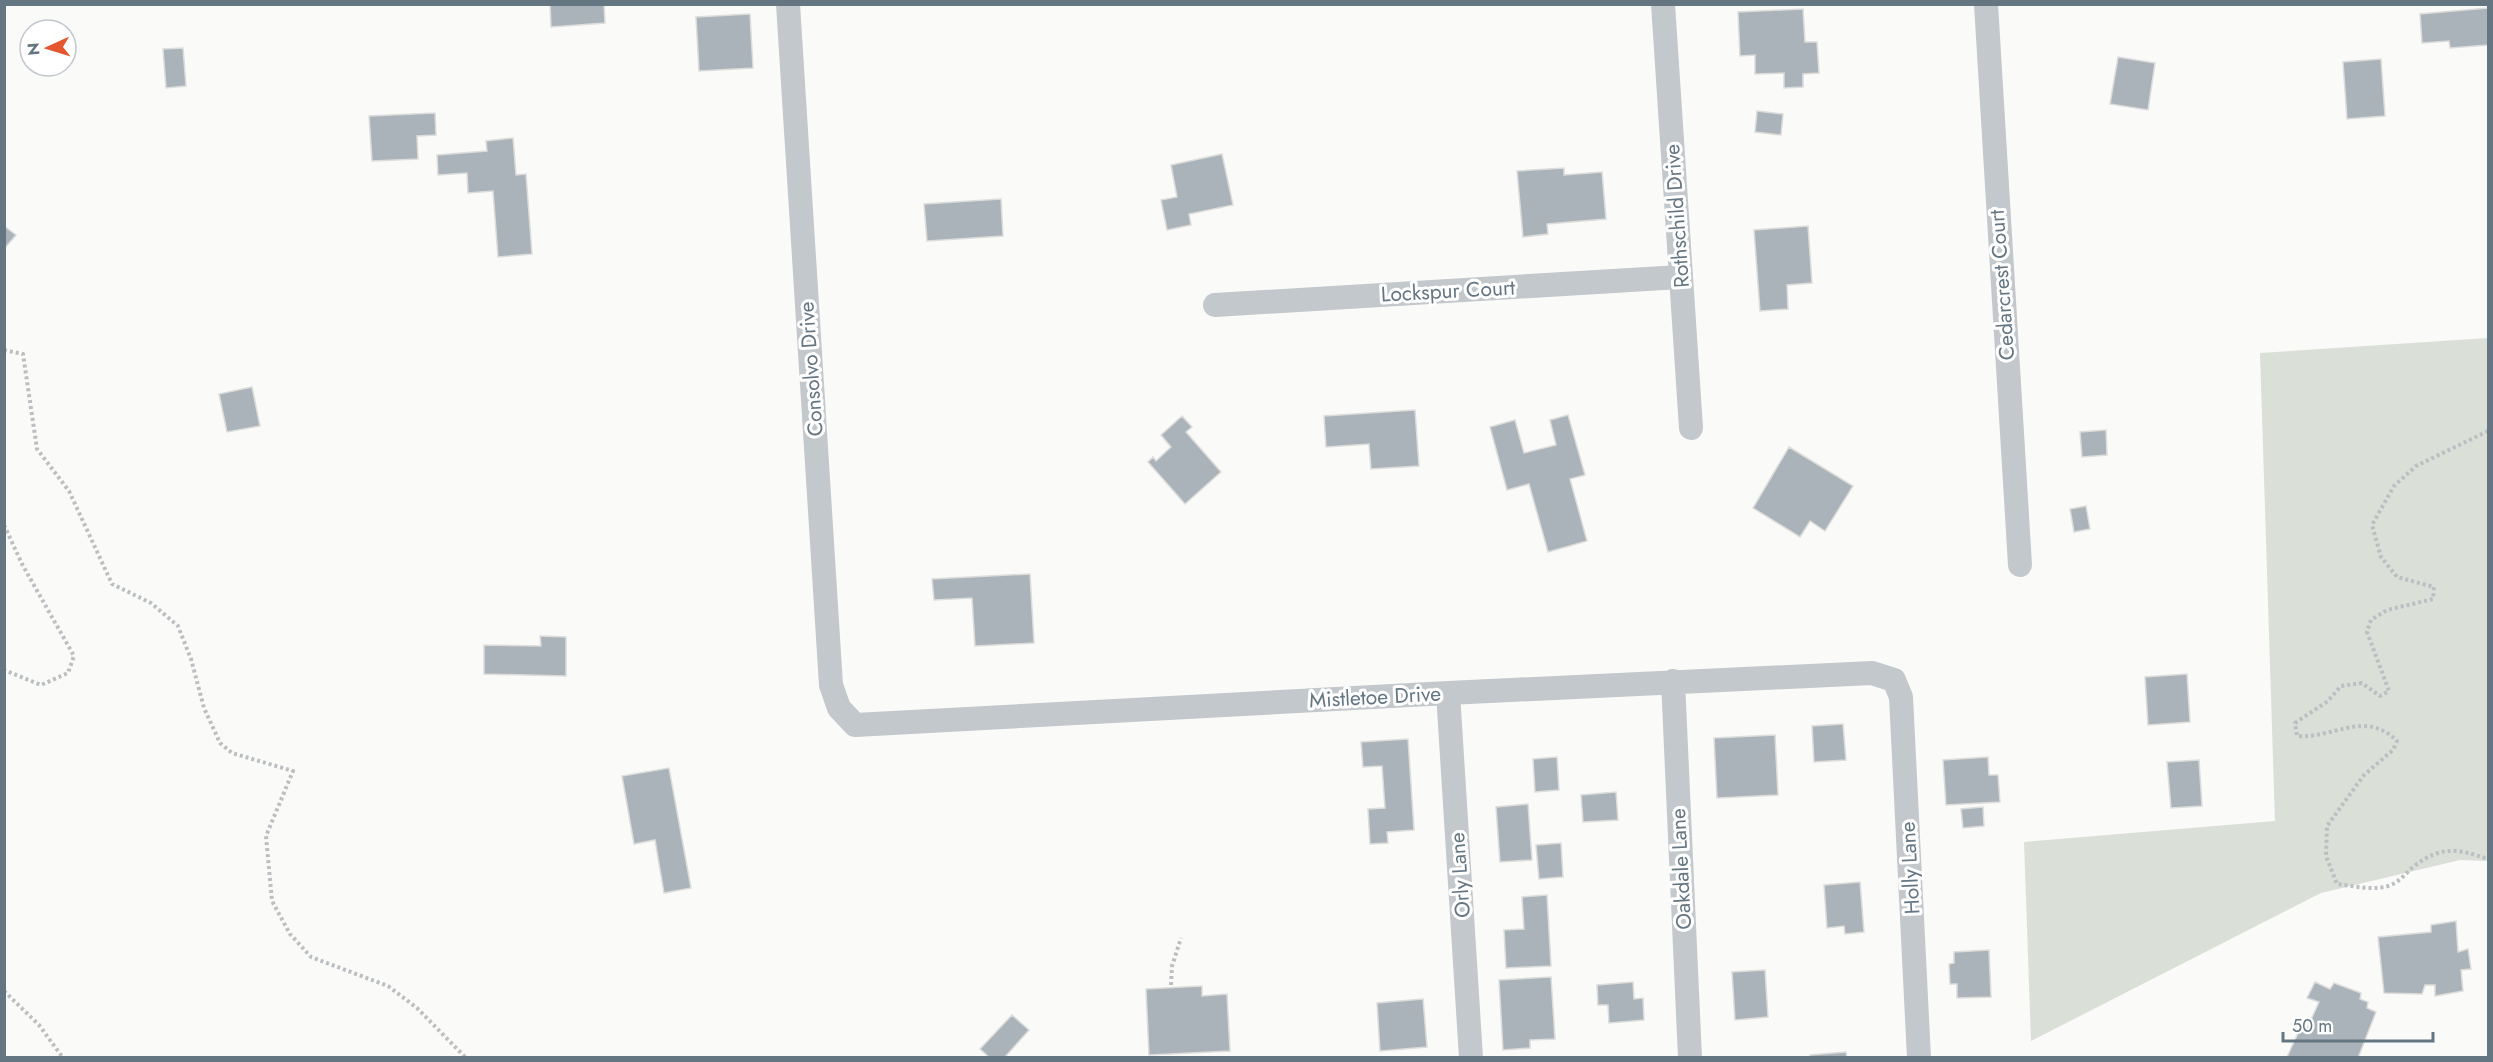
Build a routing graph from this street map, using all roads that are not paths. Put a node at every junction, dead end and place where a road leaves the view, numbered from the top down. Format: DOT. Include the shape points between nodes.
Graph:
graph roads {
  1 [pos="788,4"];
  2 [pos="1663,4"];
  3 [pos="1986,4"];
  4 [pos="1680,278"];
  5 [pos="1215,305"];
  6 [pos="1691,428"];
  7 [pos="2020,565"];
  8 [pos="1894,680"];
  9 [pos="1673,681"];
  10 [pos="1448,693"];
  11 [pos="855,725"];
  12 [pos="1471,1058"];
  13 [pos="1690,1058"];
  14 [pos="1919,1058"];
  1 -- 11 [label="street, Consolvo Drive" via="831,685 839,708"];
  2 -- 4 [label="street, Rothschild Drive"];
  3 -- 7 [label="street, Cedarcrest Court"];
  4 -- 5 [label="street, Lockspur Court"];
  4 -- 6 [label="street, Rothschild Drive"];
  8 -- 9 [label="street, Mistletoe Drive" via="1872,673"];
  8 -- 14 [label="street, Holly Lane" via="1901,697"];
  9 -- 10 [label="street, Mistletoe Drive"];
  9 -- 13 [label="street, Oakdale Lane"];
  10 -- 11 [label="street, Mistletoe Drive"];
  10 -- 12 [label="street, Orly Lane"];
}
